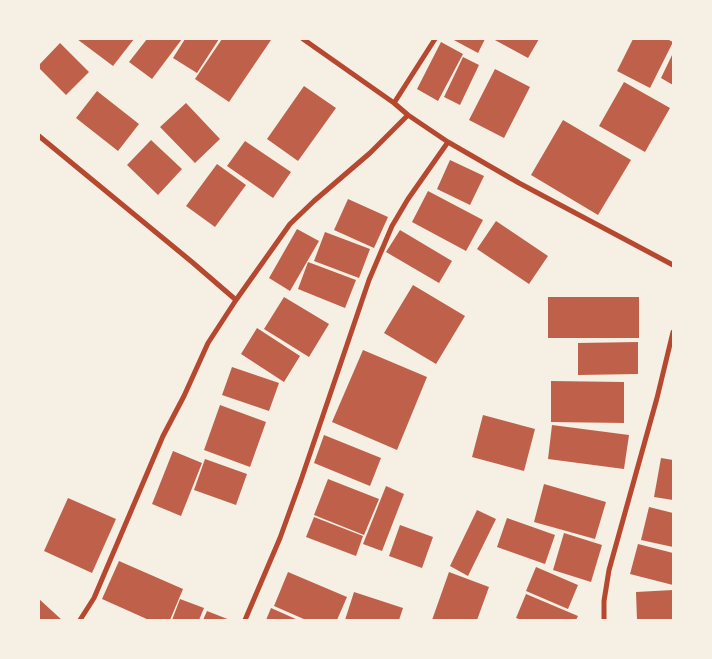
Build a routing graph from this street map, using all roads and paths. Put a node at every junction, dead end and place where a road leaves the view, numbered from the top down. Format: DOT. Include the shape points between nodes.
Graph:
graph roads {
  1 [pos="304,39"];
  2 [pos="436,39"];
  3 [pos="394,104"];
  4 [pos="408,115"];
  5 [pos="39,136"];
  6 [pos="448,142"];
  7 [pos="673,265"];
  8 [pos="236,300"];
  9 [pos="673,332"];
  10 [pos="80,620"];
  11 [pos="245,620"];
  12 [pos="604,620"];
  1 -- 3 [label="street"];
  2 -- 3 [label="street"];
  3 -- 4 [label="street"];
  4 -- 6 [label="street"];
  4 -- 8 [label="street" via="290,224"];
  5 -- 8 [label="street"];
  6 -- 7 [label="street"];
  6 -- 11 [label="street" via="392,226 373,271 302,480"];
  8 -- 10 [label="street" via="208,343 163,436 94,598"];
  9 -- 12 [label="street" via="609,570"];
}
